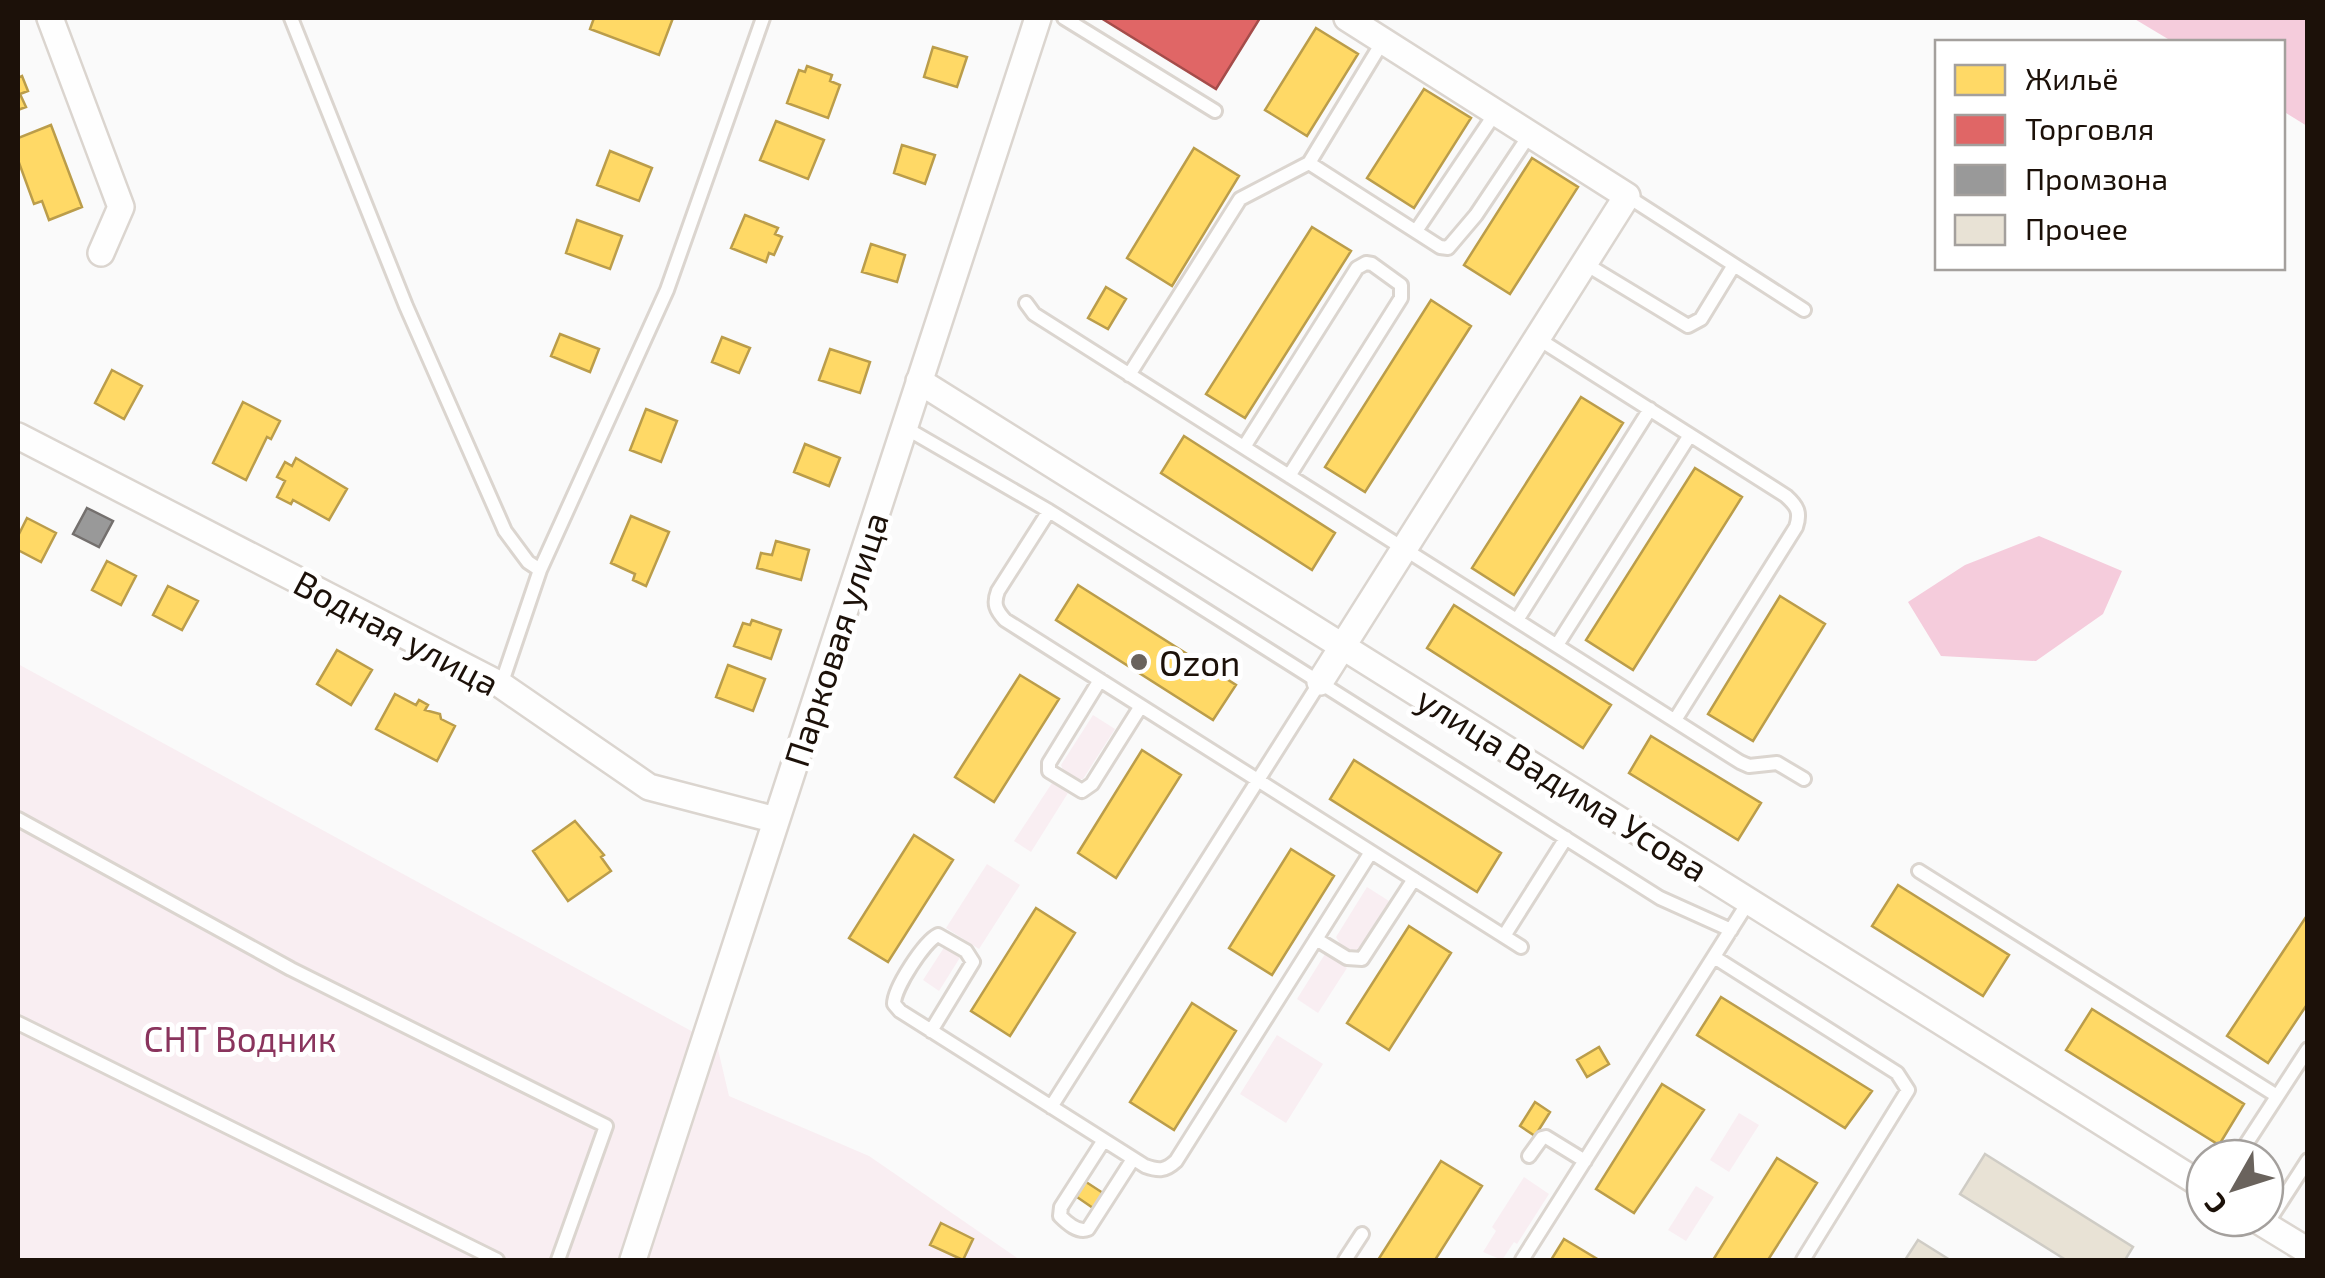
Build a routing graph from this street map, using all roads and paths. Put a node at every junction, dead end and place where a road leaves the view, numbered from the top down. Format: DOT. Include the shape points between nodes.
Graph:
graph roads {
  1 [pos="50,18"];
  2 [pos="291,18"];
  3 [pos="763,18"];
  4 [pos="1038,18"];
  5 [pos="1064,18"];
  6 [pos="1348,18"];
  7 [pos="1384,40"];
  8 [pos="1216,112"];
  9 [pos="1496,112"];
  10 [pos="1530,134"];
  11 [pos="1310,163"];
  12 [pos="1626,196"];
  13 [pos="1416,231"];
  14 [pos="101,253"];
  15 [pos="1584,263"];
  16 [pos="1734,265"];
  17 [pos="1026,304"];
  18 [pos="1804,310"];
  19 [pos="1537,338"];
  20 [pos="1129,375"];
  21 [pos="919,381"];
  22 [pos="1650,409"];
  23 [pos="904,427"];
  24 [pos="1690,435"];
  25 [pos="18,436"];
  26 [pos="1244,447"];
  27 [pos="1289,476"];
  28 [pos="1049,510"];
  29 [pos="1404,549"];
  30 [pos="540,570"];
  31 [pos="1516,620"];
  32 [pos="1343,645"];
  33 [pos="1557,646"];
  34 [pos="1100,680"];
  35 [pos="1320,682"];
  36 [pos="501,685"];
  37 [pos="1141,706"];
  38 [pos="1674,720"];
  39 [pos="1804,779"];
  40 [pos="1258,780"];
  41 [pos="18,819"];
  42 [pos="776,820"];
  43 [pos="1566,838"];
  44 [pos="1371,852"];
  45 [pos="1919,871"];
  46 [pos="1414,879"];
  47 [pos="1750,901"];
  48 [pos="1731,930"];
  49 [pos="1504,936"];
  50 [pos="1316,939"];
  51 [pos="1521,946"];
  52 [pos="1714,957"];
  53 [pos="18,1023"];
  54 [pos="931,1031"];
  55 [pos="2308,1049"];
  56 [pos="2277,1096"];
  57 [pos="1051,1107"];
  58 [pos="2250,1138"];
  59 [pos="1104,1140"];
  60 [pos="1529,1156"];
  61 [pos="1133,1159"];
  62 [pos="2308,1160"];
  63 [pos="1585,1161"];
  64 [pos="2185,1174"];
  65 [pos="2285,1190"];
  66 [pos="1362,1234"];
  67 [pos="2285,1238"];
  68 [pos="2308,1252"];
  69 [pos="496,1260"];
  70 [pos="558,1260"];
  71 [pos="632,1260"];
  72 [pos="1346,1260"];
  73 [pos="1522,1260"];
  74 [pos="1803,1260"];
  1 -- 14 [label="street" via="122,207"];
  2 -- 30 [label="lane" via="505,532"];
  3 -- 30 [label="lane" via="667,290"];
  4 -- 21 [label="street, Парковая улица"];
  5 -- 8 [label="lane"];
  6 -- 7 [label="street"];
  7 -- 9 [label="street"];
  7 -- 11 [label="lane"];
  9 -- 10 [label="street"];
  9 -- 13 [label="lane"];
  10 -- 12 [label="street"];
  10 -- 13 [label="lane" via="1455,244 1440,247"];
  11 -- 13 [label="lane"];
  11 -- 20 [label="lane" via="1240,199"];
  12 -- 15 [label="street"];
  12 -- 16 [label="lane"];
  15 -- 16 [label="lane" via="1688,326"];
  15 -- 19 [label="street"];
  16 -- 18 [label="lane"];
  17 -- 20 [label="lane"];
  19 -- 22 [label="lane"];
  19 -- 29 [label="street"];
  20 -- 26 [label="lane"];
  21 -- 23 [label="street, Парковая улица"];
  21 -- 32 [label="street, улица Вадима Усова"];
  22 -- 24 [label="lane"];
  22 -- 31 [label="lane"];
  23 -- 28 [label="lane"];
  23 -- 42 [label="street, Парковая улица"];
  24 -- 33 [label="lane"];
  24 -- 38 [label="lane" via="1786,496 1800,517"];
  25 -- 36 [label="street, Водная улица"];
  26 -- 27 [label="lane"];
  26 -- 27 [label="lane" via="1357,268 1372,264 1401,285 1401,298"];
  27 -- 29 [label="lane"];
  28 -- 34 [label="lane" via="994,600 1005,620"];
  28 -- 35 [label="lane"];
  29 -- 31 [label="lane"];
  29 -- 32 [label="street"];
  30 -- 36 [label="lane"];
  31 -- 33 [label="lane"];
  32 -- 35 [label="street"];
  32 -- 47 [label="street, улица Вадима Усова"];
  33 -- 38 [label="lane"];
  34 -- 37 [label="lane"];
  34 -- 37 [label="lane" via="1049,763 1064,783 1087,789"];
  35 -- 40 [label="lane"];
  35 -- 43 [label="lane"];
  36 -- 42 [label="street, Водная улица" via="649,787"];
  37 -- 40 [label="lane"];
  38 -- 39 [label="lane" via="1740,762 1777,763"];
  40 -- 44 [label="lane"];
  40 -- 57 [label="lane"];
  41 -- 70 [label="lane" via="291,969 606,1126"];
  42 -- 71 [label="street, Парковая улица"];
  43 -- 48 [label="lane" via="1660,898"];
  43 -- 49 [label="lane"];
  44 -- 46 [label="lane"];
  44 -- 50 [label="lane"];
  45 -- 56 [label="lane"];
  46 -- 49 [label="lane"];
  46 -- 50 [label="lane" via="1362,959 1347,958"];
  47 -- 48 [label="lane"];
  47 -- 64 [label="street, улица Вадима Усова"];
  48 -- 52 [label="lane"];
  49 -- 51 [label="lane"];
  50 -- 61 [label="lane" via="1176,1161 1160,1171"];
  52 -- 63 [label="lane"];
  52 -- 74 [label="lane" via="1898,1073 1908,1090"];
  53 -- 69 [label="lane"];
  54 -- 54 [label="lane" via="900,1011 894,997 938,935 973,962"];
  54 -- 57 [label="lane"];
  55 -- 56 [label="lane"];
  56 -- 58 [label="lane"];
  57 -- 59 [label="lane"];
  59 -- 61 [label="lane"];
  59 -- 61 [label="lane" via="1061,1208 1065,1221 1088,1229"];
  60 -- 63 [label="lane" via="1546,1137"];
  62 -- 65 [label="lane"];
  63 -- 73 [label="lane"];
  66 -- 72 [label="lane"];
  67 -- 68 [label="street"];
}
